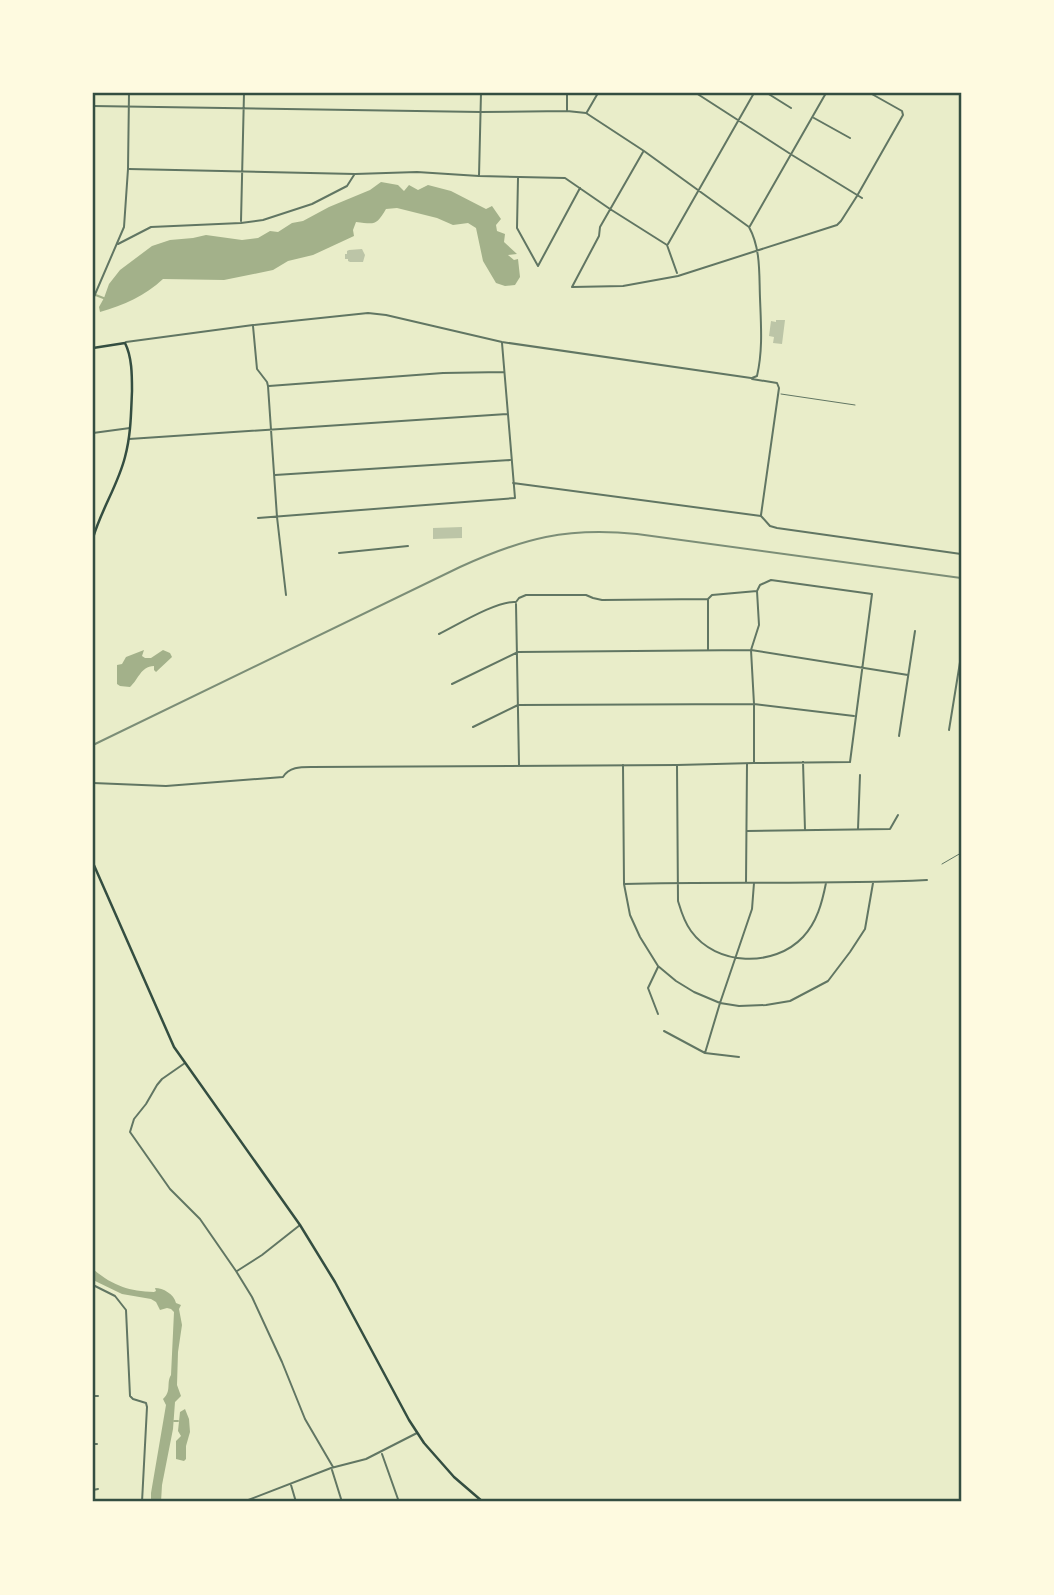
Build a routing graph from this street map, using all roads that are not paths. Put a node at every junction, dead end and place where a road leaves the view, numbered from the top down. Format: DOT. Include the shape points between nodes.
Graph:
graph roads {
  1 [pos="129,93"];
  2 [pos="244,93"];
  3 [pos="481,93"];
  4 [pos="567,93"];
  5 [pos="598,93"];
  6 [pos="696,93"];
  7 [pos="754,93"];
  8 [pos="767,93"];
  9 [pos="826,93"];
  10 [pos="870,93"];
  11 [pos="93,106"];
  12 [pos="129,107"];
  13 [pos="791,108"];
  14 [pos="243,109"];
  15 [pos="567,111"];
  16 [pos="481,112"];
  17 [pos="586,113"];
  18 [pos="813,118"];
  19 [pos="739,121"];
  20 [pos="850,138"];
  21 [pos="644,151"];
  22 [pos="792,155"];
  23 [pos="128,169"];
  24 [pos="243,172"];
  25 [pos="355,174"];
  26 [pos="479,176"];
  27 [pos="518,177"];
  28 [pos="580,188"];
  29 [pos="699,191"];
  30 [pos="858,196"];
  31 [pos="862,198"];
  32 [pos="610,209"];
  33 [pos="241,223"];
  34 [pos="749,227"];
  35 [pos="116,244"];
  36 [pos="667,245"];
  37 [pos="757,251"];
  38 [pos="678,276"];
  39 [pos="93,299"];
  40 [pos="253,325"];
  41 [pos="502,342"];
  42 [pos="125,343"];
  43 [pos="93,348"];
  44 [pos="504,372"];
  45 [pos="751,378"];
  46 [pos="268,386"];
  47 [pos="779,394"];
  48 [pos="855,405"];
  49 [pos="507,414"];
  50 [pos="130,428"];
  51 [pos="270,431"];
  52 [pos="93,433"];
  53 [pos="128,439"];
  54 [pos="510,460"];
  55 [pos="274,475"];
  56 [pos="513,483"];
  57 [pos="761,516"];
  58 [pos="277,517"];
  59 [pos="258,518"];
  60 [pos="93,538"];
  61 [pos="408,546"];
  62 [pos="339,553"];
  63 [pos="961,554"];
  64 [pos="757,591"];
  65 [pos="286,596"];
  66 [pos="708,598"];
  67 [pos="516,603"];
  68 [pos="915,631"];
  69 [pos="439,634"];
  70 [pos="708,650"];
  71 [pos="751,650"];
  72 [pos="518,652"];
  73 [pos="961,656"];
  74 [pos="862,666"];
  75 [pos="908,675"];
  76 [pos="452,684"];
  77 [pos="754,704"];
  78 [pos="518,705"];
  79 [pos="856,716"];
  80 [pos="473,727"];
  81 [pos="949,730"];
  82 [pos="899,736"];
  83 [pos="803,762"];
  84 [pos="747,763"];
  85 [pos="754,763"];
  86 [pos="519,765"];
  87 [pos="623,765"];
  88 [pos="677,765"];
  89 [pos="860,775"];
  90 [pos="93,783"];
  91 [pos="898,815"];
  92 [pos="858,830"];
  93 [pos="747,831"];
  94 [pos="805,831"];
  95 [pos="961,853"];
  96 [pos="93,863"];
  97 [pos="942,864"];
  98 [pos="927,880"];
  99 [pos="678,882"];
  100 [pos="746,883"];
  101 [pos="754,883"];
  102 [pos="826,883"];
  103 [pos="873,883"];
  104 [pos="624,884"];
  105 [pos="735,958"];
  106 [pos="658,966"];
  107 [pos="720,1003"];
  108 [pos="658,1014"];
  109 [pos="664,1031"];
  110 [pos="705,1053"];
  111 [pos="739,1057"];
  112 [pos="185,1063"];
  113 [pos="300,1225"];
  114 [pos="236,1271"];
  115 [pos="93,1285"];
  116 [pos="93,1396"];
  117 [pos="98,1396"];
  118 [pos="418,1433"];
  119 [pos="381,1452"];
  120 [pos="332,1468"];
  121 [pos="290,1483"];
  122 [pos="99,1489"];
  123 [pos="93,1490"];
  124 [pos="142,1502"];
  125 [pos="246,1502"];
  126 [pos="296,1502"];
  127 [pos="342,1502"];
  128 [pos="399,1502"];
  129 [pos="483,1502"];
  1 -- 12 [label="street"];
  2 -- 14 [label="street"];
  3 -- 16 [label="street"];
  4 -- 15 [label="street"];
  5 -- 17 [label="street"];
  6 -- 19 [label="street"];
  7 -- 19 [label="street"];
  8 -- 13 [label="street"];
  9 -- 18 [label="street"];
  10 -- 30 [label="street" via="903,115"];
  11 -- 12 [label="street"];
  12 -- 14 [label="street"];
  12 -- 23 [label="street"];
  14 -- 16 [label="street"];
  14 -- 24 [label="street"];
  15 -- 16 [label="street"];
  15 -- 17 [label="street"];
  16 -- 26 [label="street"];
  17 -- 21 [label="street"];
  18 -- 20 [label="street"];
  18 -- 22 [label="street"];
  19 -- 22 [label="street"];
  19 -- 29 [label="street"];
  21 -- 29 [label="street"];
  21 -- 32 [label="street"];
  22 -- 30 [label="street"];
  22 -- 34 [label="street"];
  23 -- 24 [label="street"];
  23 -- 35 [label="street" via="124,227"];
  24 -- 25 [label="street"];
  24 -- 33 [label="street"];
  25 -- 26 [label="street"];
  25 -- 33 [label="street" via="347,186 312,204"];
  26 -- 27 [label="street"];
  27 -- 28 [label="street" via="565,178"];
  27 -- 28 [label="street" via="517,228 538,266"];
  28 -- 32 [label="street"];
  29 -- 34 [label="street"];
  29 -- 36 [label="street"];
  30 -- 31 [label="street"];
  30 -- 37 [label="street" via="836,225"];
  32 -- 36 [label="street"];
  32 -- 38 [label="street" via="572,287 623,286"];
  33 -- 35 [label="street" via="151,227"];
  34 -- 37 [label="street"];
  35 -- 39 [label="street"];
  36 -- 38 [label="street"];
  37 -- 38 [label="street"];
  37 -- 45 [label="street" via="762,351 757,376"];
  40 -- 41 [label="street" via="368,313"];
  40 -- 42 [label="street"];
  40 -- 46 [label="street" via="257,369"];
  41 -- 44 [label="street"];
  41 -- 45 [label="street"];
  42 -- 43 [label="main road"];
  42 -- 50 [label="main road" via="132,379"];
  44 -- 46 [label="street"];
  44 -- 49 [label="street"];
  45 -- 47 [label="street" via="777,383"];
  46 -- 51 [label="street"];
  47 -- 48 [label="lane"];
  47 -- 57 [label="street"];
  49 -- 51 [label="street"];
  49 -- 54 [label="street"];
  50 -- 52 [label="street"];
  50 -- 53 [label="main road"];
  51 -- 53 [label="street"];
  51 -- 55 [label="street"];
  53 -- 60 [label="main road"];
  54 -- 55 [label="street"];
  54 -- 56 [label="street"];
  55 -- 58 [label="street"];
  56 -- 57 [label="street"];
  56 -- 58 [label="street" via="515,498"];
  57 -- 63 [label="street" via="777,528"];
  58 -- 59 [label="street"];
  58 -- 65 [label="street"];
  61 -- 62 [label="street"];
  64 -- 66 [label="street"];
  64 -- 71 [label="street" via="759,625"];
  64 -- 74 [label="street" via="771,580 872,594"];
  66 -- 67 [label="street" via="602,600 586,594 526,595"];
  66 -- 70 [label="street"];
  67 -- 69 [label="street" via="498,606"];
  67 -- 72 [label="street"];
  68 -- 75 [label="street"];
  70 -- 71 [label="street"];
  70 -- 72 [label="street"];
  71 -- 74 [label="street"];
  71 -- 77 [label="street"];
  72 -- 76 [label="street"];
  72 -- 78 [label="street"];
  73 -- 81 [label="street"];
  74 -- 75 [label="street"];
  74 -- 79 [label="street"];
  75 -- 82 [label="street"];
  77 -- 78 [label="street"];
  77 -- 79 [label="street"];
  77 -- 85 [label="street"];
  78 -- 80 [label="street"];
  78 -- 86 [label="street"];
  79 -- 83 [label="street" via="850,761"];
  83 -- 85 [label="street"];
  83 -- 94 [label="street"];
  84 -- 85 [label="street"];
  84 -- 88 [label="street"];
  84 -- 93 [label="street"];
  86 -- 87 [label="street"];
  86 -- 90 [label="street" via="299,767 283,777 166,786"];
  87 -- 88 [label="street"];
  87 -- 104 [label="street"];
  88 -- 99 [label="street"];
  89 -- 92 [label="street"];
  91 -- 92 [label="street" via="890,829"];
  92 -- 94 [label="street"];
  93 -- 94 [label="street"];
  93 -- 100 [label="street"];
  95 -- 97 [label="lane"];
  96 -- 112 [label="main road" via="169,1037"];
  98 -- 103 [label="street"];
  99 -- 100 [label="street"];
  99 -- 104 [label="street"];
  99 -- 105 [label="street" via="678,901 691,931 702,943"];
  100 -- 101 [label="street"];
  101 -- 102 [label="street"];
  101 -- 105 [label="street" via="752,909"];
  102 -- 103 [label="street"];
  102 -- 105 [label="street" via="815,920 792,947 754,960"];
  103 -- 107 [label="street" via="865,929 828,981 790,1001 739,1006"];
  104 -- 106 [label="street" via="630,915"];
  105 -- 107 [label="street"];
  106 -- 107 [label="street" via="685,987"];
  106 -- 108 [label="street" via="648,988"];
  107 -- 110 [label="street"];
  109 -- 110 [label="street"];
  110 -- 111 [label="street"];
  112 -- 113 [label="main road"];
  112 -- 114 [label="street" via="162,1079 134,1119 131,1132"];
  113 -- 114 [label="street"];
  113 -- 118 [label="main road"];
  114 -- 120 [label="street"];
  115 -- 124 [label="street" via="115,1296 126,1310 130,1396 147,1408"];
  116 -- 117 [label="street"];
  118 -- 119 [label="street"];
  118 -- 129 [label="main road" via="444,1468"];
  119 -- 120 [label="street"];
  119 -- 128 [label="street"];
  120 -- 121 [label="street"];
  120 -- 127 [label="street"];
  121 -- 125 [label="street"];
  121 -- 126 [label="street"];
  122 -- 123 [label="street"];
}
